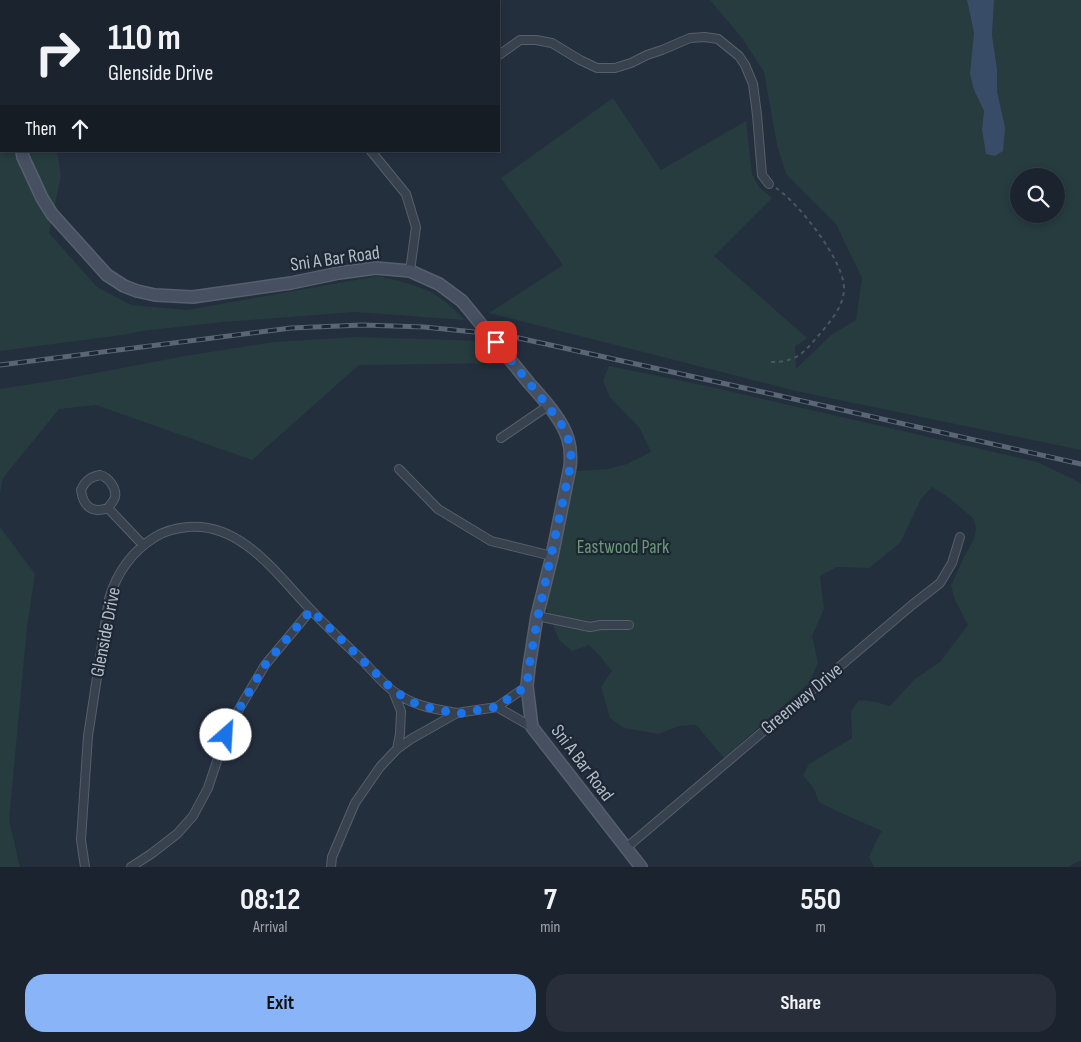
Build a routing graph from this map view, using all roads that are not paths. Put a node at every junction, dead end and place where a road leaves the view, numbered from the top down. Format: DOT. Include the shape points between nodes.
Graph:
graph roads {
  1 [pos="500,55"];
  2 [pos="22,152"];
  3 [pos="376,153"];
  4 [pos="769,184"];
  5 [pos="410,271"];
  6 [pos="548,406"];
  7 [pos="501,438"];
  8 [pos="399,469"];
  9 [pos="108,508"];
  10 [pos="960,537"];
  11 [pos="143,545"];
  12 [pos="552,556"];
  13 [pos="311,610"];
  14 [pos="538,616"];
  15 [pos="629,624"];
  16 [pos="527,686"];
  17 [pos="394,691"];
  18 [pos="496,707"];
  19 [pos="457,714"];
  20 [pos="532,727"];
  21 [pos="397,749"];
  22 [pos="626,848"];
  23 [pos="85,867"];
  24 [pos="131,867"];
  25 [pos="332,867"];
  26 [pos="641,867"];
  1 -- 4 [label="street" via="520,40 536,40 552,43 597,68 615,68 690,38 718,39 739,56 753,84 762,175"];
  2 -- 5 [label="street, Sni A Bar Road" via="52,214 107,275 137,291 193,296 376,268"];
  3 -- 5 [label="street" via="406,194 416,227"];
  5 -- 6 [label="street, Sni A Bar Road, bridge" via="439,284 462,300"];
  6 -- 7 [label="street"];
  6 -- 12 [label="street, Sni A Bar Road" via="564,428 571,454"];
  8 -- 12 [label="street" via="438,509 491,541"];
  9 -- 9 [label="street" via="115,497 110,482 103,476 90,478 81,490 83,500 91,508"];
  9 -- 11 [label="street"];
  10 -- 22 [label="street, Greenway Drive" via="952,563 940,583"];
  11 -- 13 [label="street, Glenside Drive" via="159,534 178,528 218,529 256,552"];
  11 -- 23 [label="street, Glenside Drive" via="122,569 108,599 88,736 81,840"];
  12 -- 14 [label="street, Sni A Bar Road"];
  13 -- 17 [label="street, Glenside Drive"];
  13 -- 24 [label="street" via="265,665 232,721 208,788 193,816 177,834"];
  14 -- 15 [label="street" via="590,627"];
  14 -- 16 [label="street, Sni A Bar Road"];
  16 -- 18 [label="street"];
  16 -- 20 [label="street, Sni A Bar Road"];
  17 -- 19 [label="street, Glenside Drive" via="418,705"];
  17 -- 21 [label="street, Glenside Drive" via="401,711"];
  18 -- 19 [label="street"];
  18 -- 20 [label="street"];
  19 -- 21 [label="street"];
  20 -- 22 [label="street, Sni A Bar Road"];
  21 -- 25 [label="street" via="355,803 332,857"];
  22 -- 26 [label="street, Sni A Bar Road"];
}
